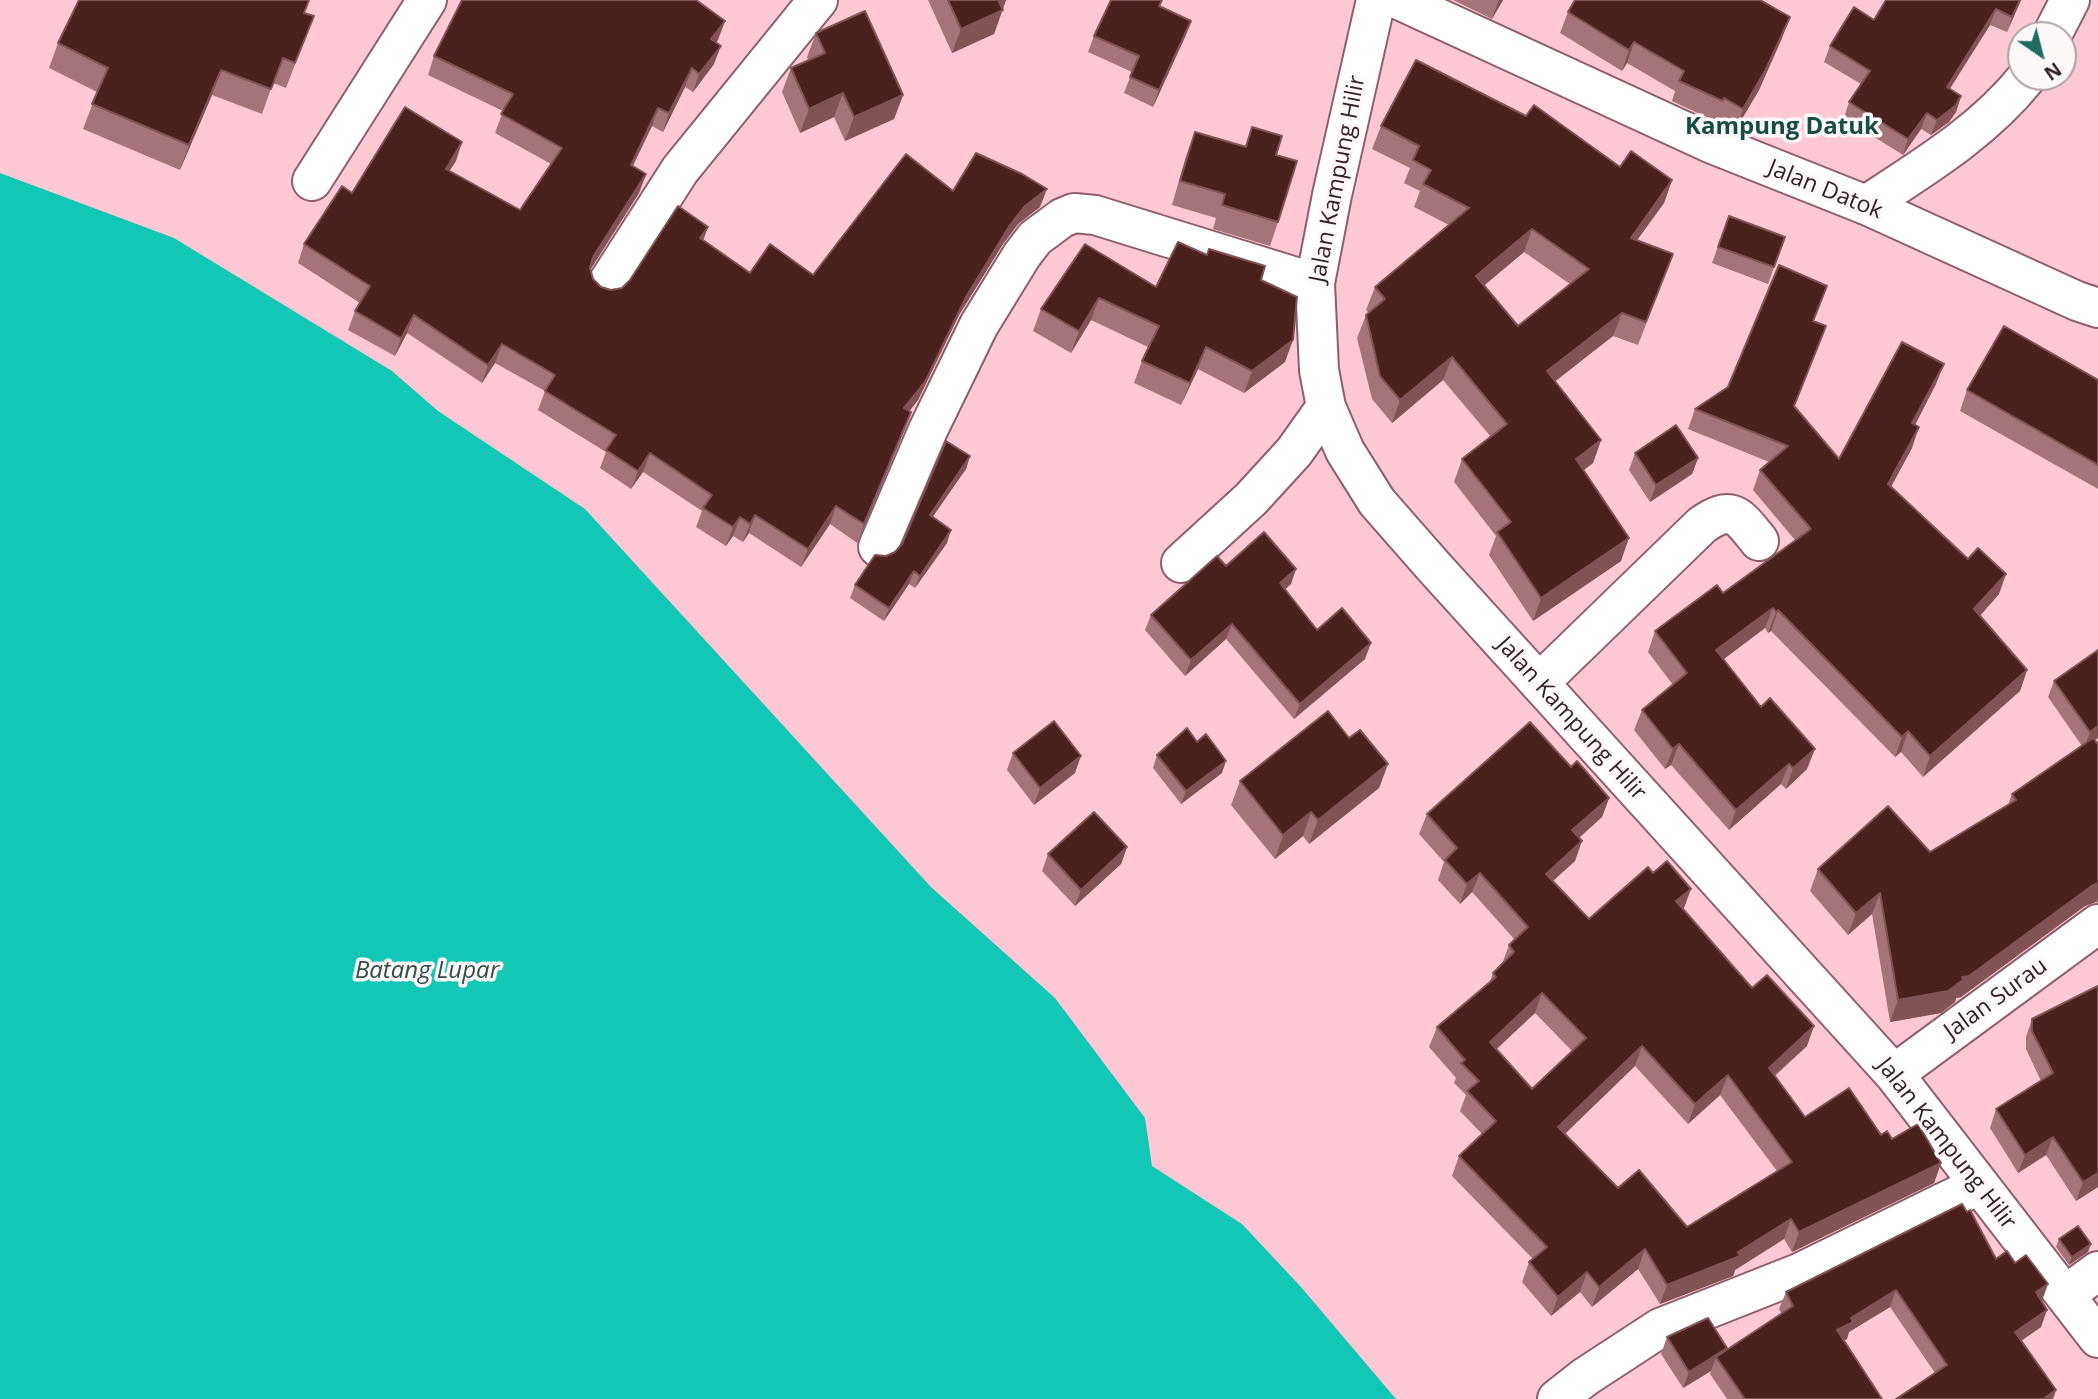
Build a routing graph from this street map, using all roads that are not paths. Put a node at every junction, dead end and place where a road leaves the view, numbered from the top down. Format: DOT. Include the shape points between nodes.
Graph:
graph roads {
  1 [pos="427,0"];
  2 [pos="818,0"];
  3 [pos="1376,0"];
  4 [pos="1399,0"];
  5 [pos="2070,0"];
  6 [pos="2059,21"];
  7 [pos="2016,91"];
  8 [pos="312,181"];
  9 [pos="1866,205"];
  10 [pos="1315,283"];
  11 [pos="605,287"];
  12 [pos="2098,308"];
  13 [pos="1326,407"];
  14 [pos="1759,541"];
  15 [pos="878,547"];
  16 [pos="1181,563"];
  17 [pos="1539,683"];
  18 [pos="2098,924"];
  19 [pos="1894,1074"];
  20 [pos="1979,1185"];
  21 [pos="2098,1271"];
  22 [pos="2065,1295"];
  23 [pos="2098,1338"];
  24 [pos="1557,1399"];
  1 -- 8 [label="street"];
  2 -- 11 [label="street" via="680,170"];
  3 -- 10 [label="street, Jalan Kampung Hilir"];
  4 -- 9 [label="street, Jalan Datok" via="1710,143"];
  5 -- 6 [label="street"];
  7 -- 9 [label="street" via="1968,137"];
  9 -- 12 [label="street, Jalan Datok"];
  10 -- 13 [label="street, Jalan Kampung Hilir" via="1319,370"];
  10 -- 15 [label="street" via="1094,215 1074,213 1062,218 1035,238 979,325"];
  13 -- 16 [label="street" via="1259,490"];
  13 -- 17 [label="street, Jalan Kampung Hilir" via="1345,451 1377,502"];
  14 -- 17 [label="street" via="1735,514 1716,515"];
  17 -- 19 [label="street, Jalan Kampung Hilir"];
  18 -- 19 [label="street, Jalan Surau"];
  19 -- 20 [label="street, Jalan Kampung Hilir"];
  20 -- 22 [label="street, Jalan Kampung Hilir"];
  20 -- 24 [label="street" via="1799,1273 1660,1328"];
  21 -- 22 [label="street"];
  22 -- 23 [label="street, Jalan Kampung Hilir"];
}
